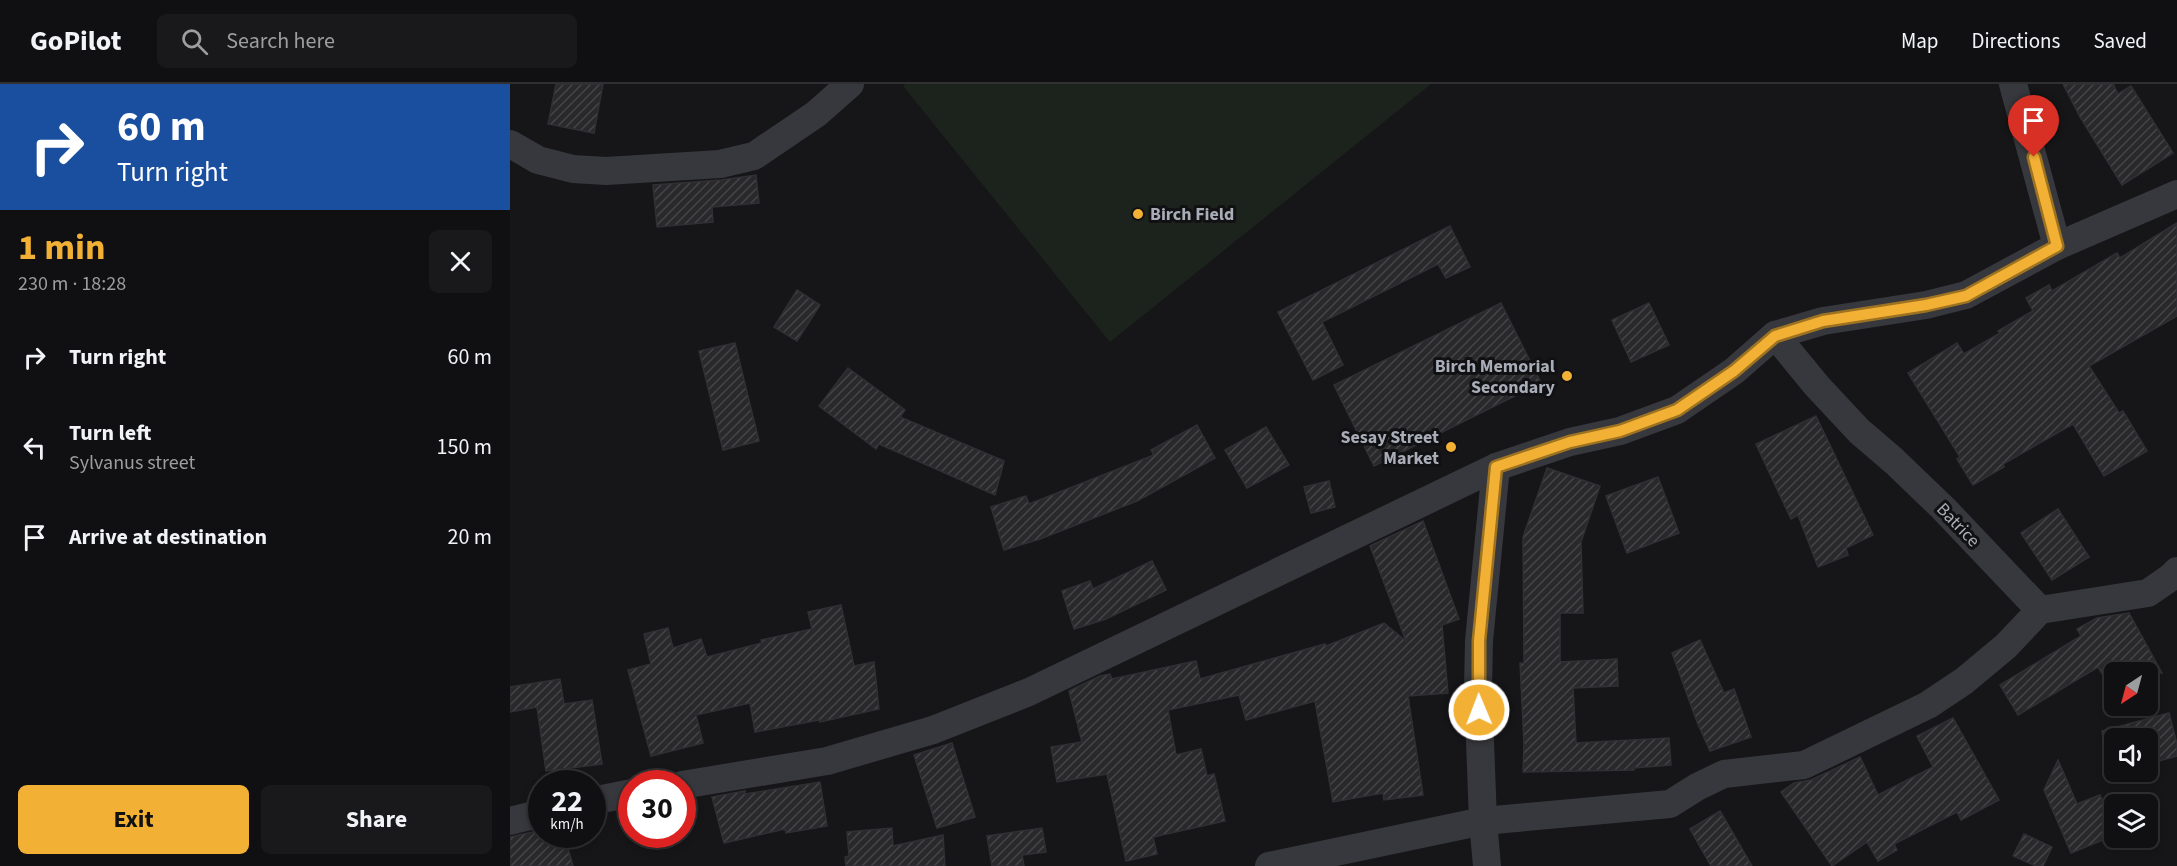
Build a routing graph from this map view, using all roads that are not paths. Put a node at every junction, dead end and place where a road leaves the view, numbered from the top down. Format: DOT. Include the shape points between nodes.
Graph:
graph roads {
  1 [pos="850,84"];
  2 [pos="2013,84"];
  3 [pos="510,144"];
  4 [pos="2177,194"];
  5 [pos="2057,246"];
  6 [pos="1775,336"];
  7 [pos="1496,467"];
  8 [pos="2177,571"];
  9 [pos="2040,610"];
  10 [pos="696,782"];
  11 [pos="528,816"];
  12 [pos="510,821"];
  13 [pos="1483,821"];
  14 [pos="1269,866"];
  15 [pos="1487,866"];
  1 -- 3 [label="street" via="816,114 754,156 720,164 606,171 573,169 538,160"];
  2 -- 5 [label="street"];
  4 -- 5 [label="street"];
  5 -- 6 [label="street" via="1966,296 1823,321"];
  6 -- 7 [label="street" via="1734,371 1677,410"];
  6 -- 9 [label="street, Batrice" via="1859,431 1943,508"];
  7 -- 10 [label="street" via="1029,692 933,730 827,761"];
  7 -- 13 [label="street" via="1479,641"];
  8 -- 9 [label="street" via="2148,593"];
  9 -- 13 [label="street" via="2006,646 1929,705 1804,765 1724,774 1670,804"];
  11 -- 12 [label="street"];
  13 -- 14 [label="street"];
  13 -- 15 [label="street"];
}
